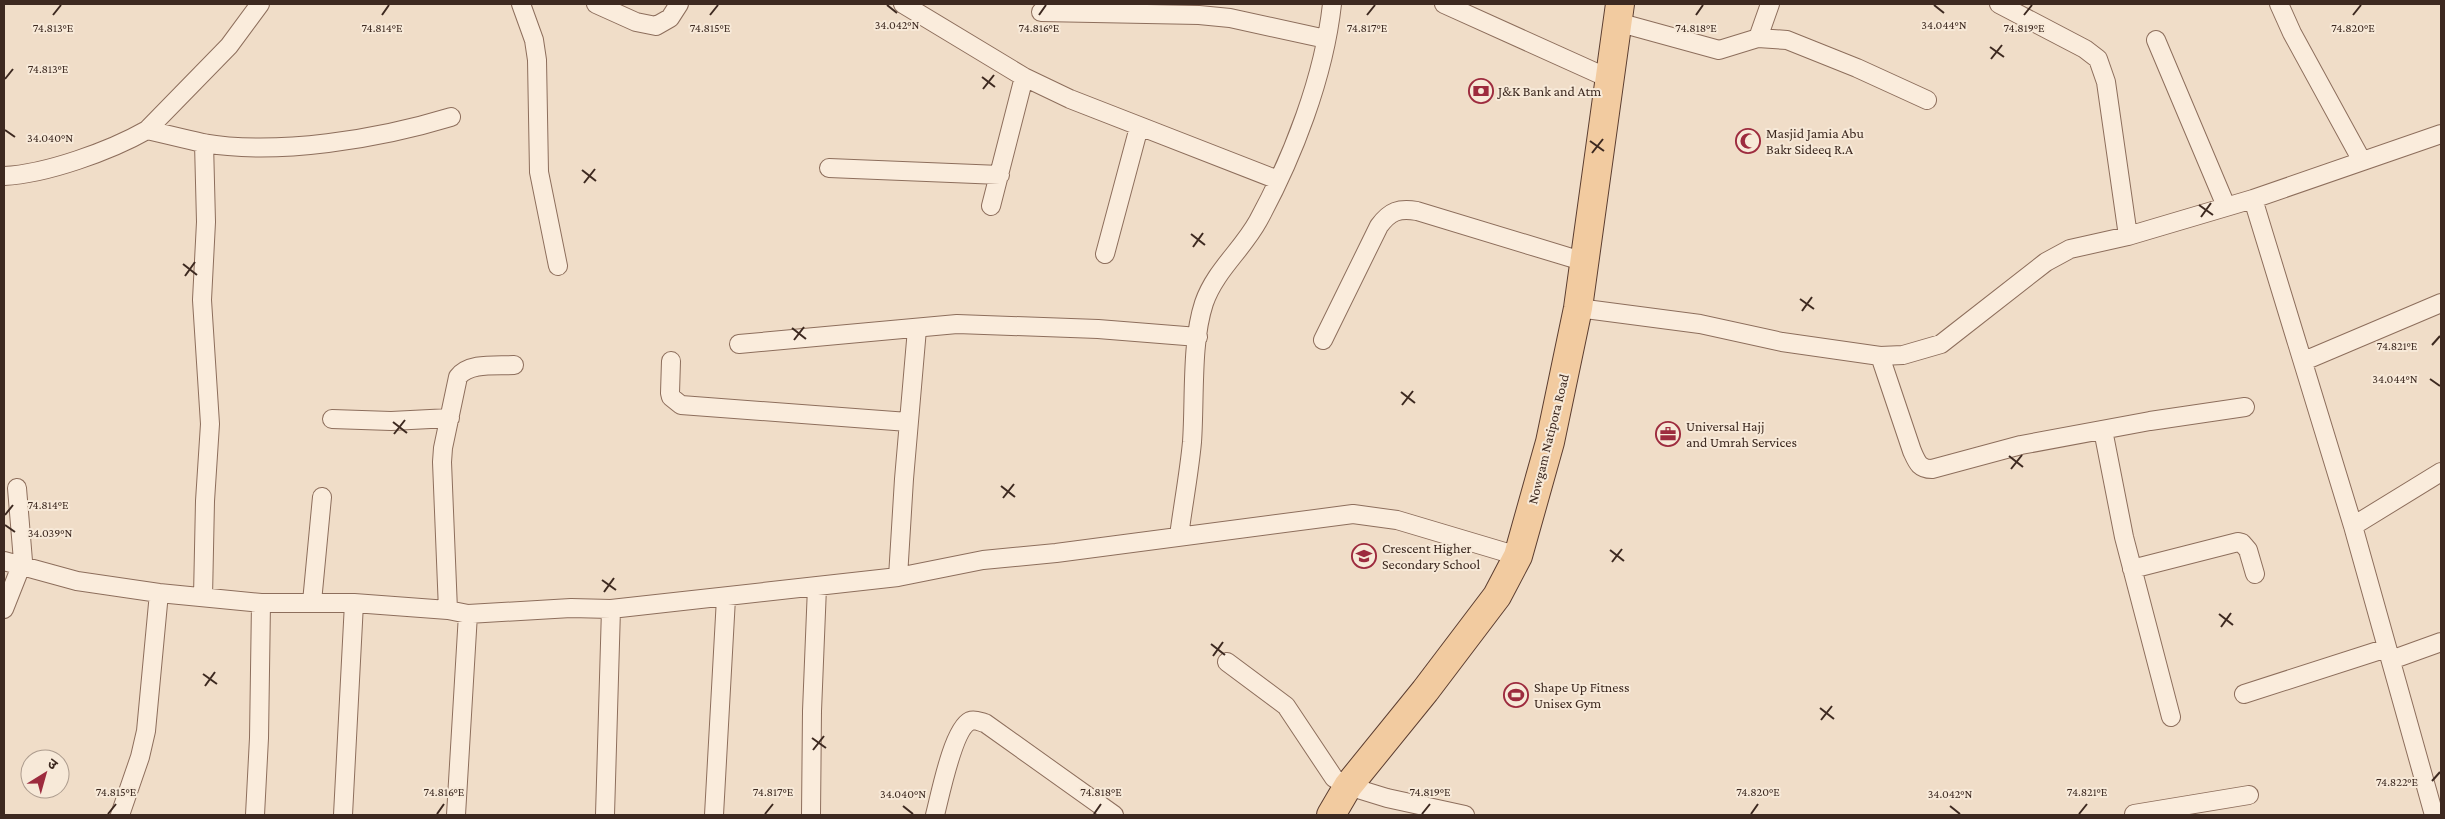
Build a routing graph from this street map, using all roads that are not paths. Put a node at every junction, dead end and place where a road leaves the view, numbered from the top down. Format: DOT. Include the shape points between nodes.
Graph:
graph roads {
  1 [pos="260,4"];
  2 [pos="521,4"];
  3 [pos="596,4"];
  4 [pos="679,4"];
  5 [pos="903,4"];
  6 [pos="1332,4"];
  7 [pos="1444,4"];
  8 [pos="1770,4"];
  9 [pos="1999,4"];
  10 [pos="2279,4"];
  11 [pos="1041,12"];
  12 [pos="1618,13"];
  13 [pos="1758,38"];
  14 [pos="1326,39"];
  15 [pos="2156,40"];
  16 [pos="1024,77"];
  17 [pos="1608,78"];
  18 [pos="1927,100"];
  19 [pos="450,117"];
  20 [pos="1139,127"];
  21 [pos="147,130"];
  22 [pos="2441,134"];
  23 [pos="204,143"];
  24 [pos="2362,162"];
  25 [pos="829,168"];
  26 [pos="1000,175"];
  27 [pos="4,176"];
  28 [pos="1278,180"];
  29 [pos="2253,199"];
  30 [pos="991,206"];
  31 [pos="2226,206"];
  32 [pos="2128,236"];
  33 [pos="1105,254"];
  34 [pos="1585,262"];
  35 [pos="558,266"];
  36 [pos="2441,302"];
  37 [pos="1578,308"];
  38 [pos="917,328"];
  39 [pos="1198,336"];
  40 [pos="1323,340"];
  41 [pos="739,344"];
  42 [pos="1880,356"];
  43 [pos="671,361"];
  44 [pos="2304,361"];
  45 [pos="514,365"];
  46 [pos="2245,407"];
  47 [pos="332,418"];
  48 [pos="450,418"];
  49 [pos="908,422"];
  50 [pos="2103,430"];
  51 [pos="2441,472"];
  52 [pos="17,488"];
  53 [pos="322,496"];
  54 [pos="2353,526"];
  55 [pos="1179,536"];
  56 [pos="1518,556"];
  57 [pos="4,561"];
  58 [pos="21,568"];
  59 [pos="2132,569"];
  60 [pos="2256,574"];
  61 [pos="898,577"];
  62 [pos="817,587"];
  63 [pos="160,593"];
  64 [pos="203,597"];
  65 [pos="726,598"];
  66 [pos="312,602"];
  67 [pos="260,603"];
  68 [pos="354,603"];
  69 [pos="4,609"];
  70 [pos="611,609"];
  71 [pos="448,610"];
  72 [pos="468,614"];
  73 [pos="2441,642"];
  74 [pos="2389,654"];
  75 [pos="1227,662"];
  76 [pos="2244,694"];
  77 [pos="2171,717"];
  78 [pos="1348,786"];
  79 [pos="2249,795"];
  80 [pos="2198,810"];
  81 [pos="2134,814"];
  82 [pos="120,815"];
  83 [pos="255,815"];
  84 [pos="343,815"];
  85 [pos="456,815"];
  86 [pos="605,815"];
  87 [pos="714,815"];
  88 [pos="811,815"];
  89 [pos="935,815"];
  90 [pos="1114,815"];
  91 [pos="1331,815"];
  92 [pos="1465,815"];
  93 [pos="2434,815"];
  1 -- 21 [label="street" via="229,46"];
  2 -- 35 [label="street" via="536,50 539,172"];
  3 -- 4 [label="street" via="636,22 656,26 670,18"];
  5 -- 16 [label="street"];
  6 -- 14 [label="street"];
  7 -- 17 [label="street"];
  8 -- 13 [label="street"];
  9 -- 32 [label="street" via="2098,58 2106,82"];
  10 -- 24 [label="street"];
  11 -- 14 [label="street" via="1222,18"];
  12 -- 13 [label="street" via="1719,50"];
  12 -- 17 [label="main road, Nowgam Natipora Road"];
  13 -- 18 [label="street" via="1787,40"];
  14 -- 28 [label="street" via="1319,76"];
  15 -- 31 [label="street"];
  16 -- 20 [label="street"];
  16 -- 26 [label="street"];
  17 -- 34 [label="main road, Nowgam Natipora Road"];
  19 -- 23 [label="street" via="409,130 298,145 250,147"];
  20 -- 28 [label="street"];
  20 -- 33 [label="street"];
  21 -- 23 [label="street"];
  21 -- 27 [label="street" via="66,162 27,174"];
  22 -- 24 [label="street"];
  23 -- 64 [label="street" via="206,222 202,300 210,424"];
  24 -- 29 [label="street"];
  25 -- 26 [label="street"];
  26 -- 30 [label="street"];
  28 -- 39 [label="street" via="1257,223 1211,286"];
  29 -- 31 [label="street"];
  29 -- 44 [label="street"];
  31 -- 32 [label="street"];
  32 -- 42 [label="street" via="2070,249 2046,262 1941,344 1903,355"];
  34 -- 37 [label="main road, Nowgam Natipora Road"];
  34 -- 40 [label="street" via="1417,211 1395,210 1379,226"];
  36 -- 44 [label="street"];
  37 -- 42 [label="street" via="1700,324 1782,342"];
  37 -- 56 [label="main road, Nowgam Natipora Road" via="1550,442"];
  38 -- 39 [label="street" via="957,324 1003,325"];
  38 -- 41 [label="street"];
  38 -- 49 [label="street"];
  39 -- 55 [label="street" via="1192,443"];
  42 -- 50 [label="street" via="1912,451 1924,469 2021,445"];
  43 -- 49 [label="street" via="671,397 680,405"];
  44 -- 54 [label="street"];
  45 -- 48 [label="street" via="473,368 462,373 458,377"];
  46 -- 50 [label="street"];
  47 -- 48 [label="street" via="391,421"];
  48 -- 71 [label="street" via="442,462"];
  49 -- 61 [label="street"];
  50 -- 59 [label="street"];
  51 -- 54 [label="street"];
  52 -- 58 [label="street" via="23,549"];
  53 -- 66 [label="street"];
  54 -- 74 [label="street"];
  55 -- 56 [label="street" via="1353,514 1397,520"];
  55 -- 61 [label="street" via="983,560"];
  56 -- 78 [label="main road, Nowgam Natipora Road" via="1497,596 1426,691"];
  57 -- 58 [label="street"];
  58 -- 63 [label="street" via="77,581"];
  58 -- 69 [label="street"];
  59 -- 60 [label="street" via="2238,542 2248,550"];
  59 -- 77 [label="street"];
  61 -- 62 [label="street"];
  62 -- 65 [label="street"];
  62 -- 88 [label="street"];
  63 -- 64 [label="street"];
  63 -- 82 [label="street" via="146,731"];
  64 -- 67 [label="street"];
  65 -- 70 [label="street"];
  65 -- 87 [label="street"];
  66 -- 67 [label="street"];
  66 -- 68 [label="street"];
  67 -- 83 [label="street"];
  68 -- 71 [label="street"];
  68 -- 84 [label="street"];
  70 -- 72 [label="street"];
  70 -- 86 [label="street"];
  71 -- 72 [label="street"];
  72 -- 85 [label="street"];
  73 -- 74 [label="street"];
  74 -- 76 [label="street"];
  74 -- 93 [label="street"];
  75 -- 78 [label="street" via="1286,706 1327,770"];
  78 -- 91 [label="main road, Nowgam Natipora Road"];
  78 -- 92 [label="street"];
  79 -- 80 [label="street"];
  80 -- 81 [label="street"];
  89 -- 90 [label="street" via="957,739 970,721 976,720 985,723"];
}
